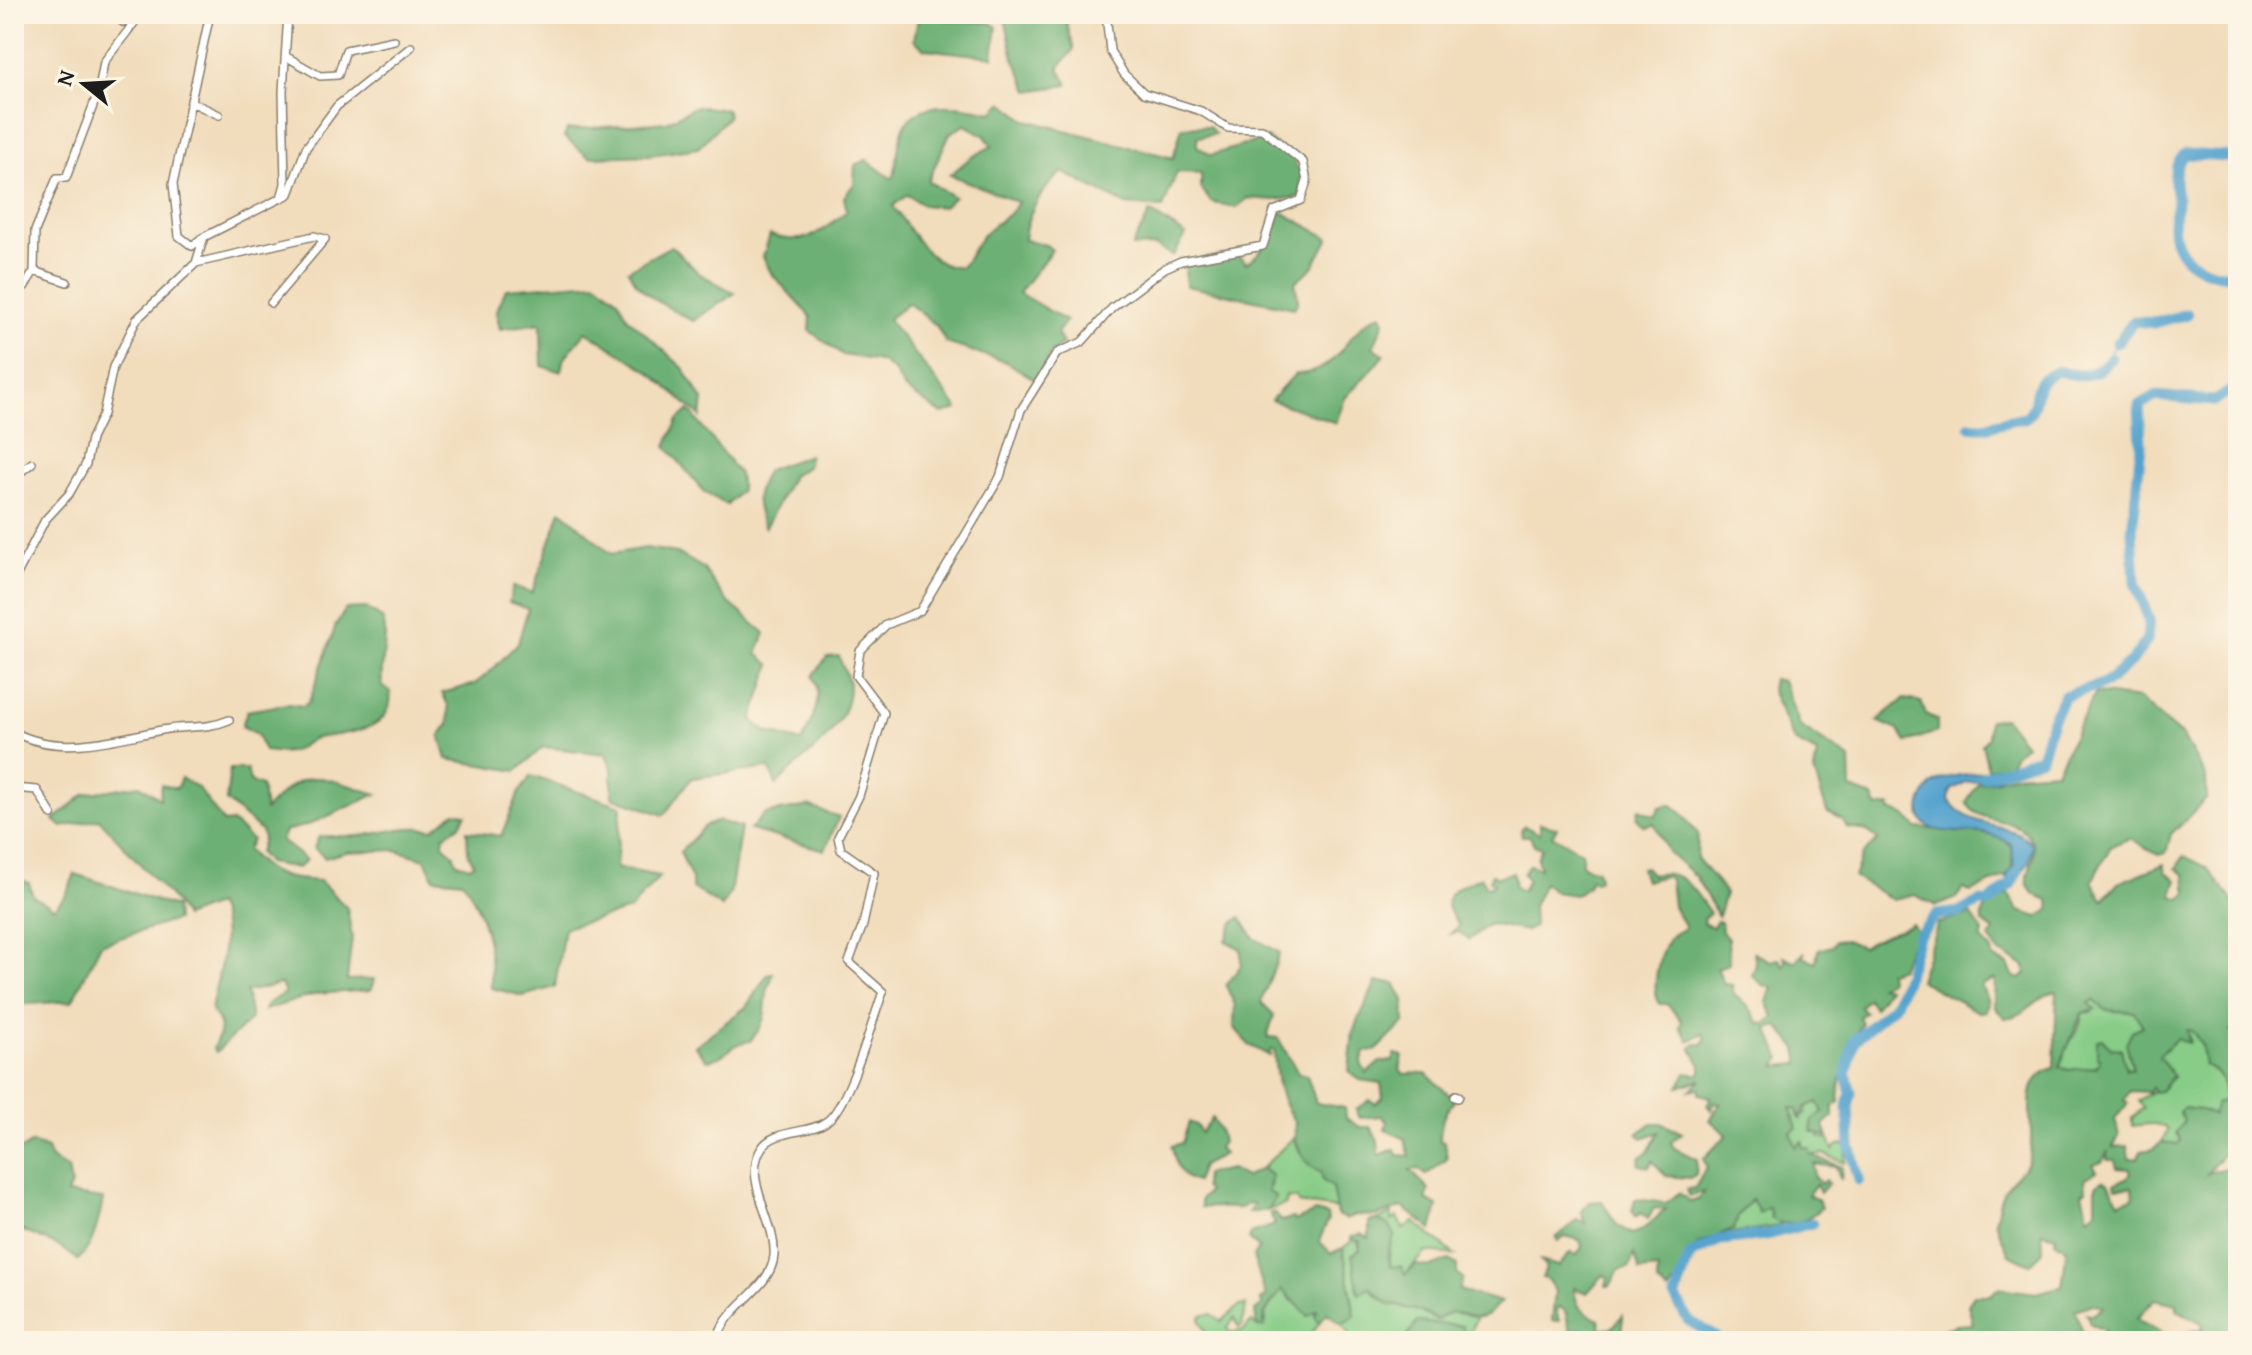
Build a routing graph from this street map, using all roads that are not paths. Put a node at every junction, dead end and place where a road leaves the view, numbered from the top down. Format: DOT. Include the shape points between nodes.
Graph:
graph roads {
  1 [pos="113,14"];
  2 [pos="210,14"];
  3 [pos="288,14"];
  4 [pos="1106,14"];
  5 [pos="136,15"];
  6 [pos="394,40"];
  7 [pos="411,47"];
  8 [pos="287,57"];
  9 [pos="191,102"];
  10 [pos="219,115"];
  11 [pos="281,198"];
  12 [pos="204,237"];
  13 [pos="196,263"];
  14 [pos="34,271"];
  15 [pos="67,282"];
  16 [pos="14,295"];
  17 [pos="271,303"];
  18 [pos="32,463"];
  19 [pos="14,477"];
  20 [pos="14,580"];
  21 [pos="229,720"];
  22 [pos="14,732"];
  23 [pos="14,788"];
  24 [pos="52,815"];
  25 [pos="717,1341"];
  1 -- 5 [label="street" via="123,22"];
  2 -- 9 [label="street"];
  3 -- 8 [label="street"];
  4 -- 25 [label="street" via="1110,51 1144,93 1201,111 1228,128 1262,129 1303,162 1305,191 1301,200 1274,211 1263,246 1165,268 1112,308 1082,342 1057,353 1021,410 1000,477 920,611 886,625 860,651 856,676 884,713 859,796 838,837 841,850 874,873 849,962 883,992 841,1105 826,1123 767,1140 759,1151 755,1169 774,1256 770,1271 730,1315"];
  5 -- 14 [label="street" via="104,62 66,178 57,178 35,231"];
  6 -- 8 [label="street" via="346,50 338,75 320,76"];
  7 -- 11 [label="street" via="337,106 306,148 289,194"];
  8 -- 11 [label="street"];
  9 -- 10 [label="street"];
  9 -- 12 [label="street" via="173,184 179,236 192,246"];
  11 -- 12 [label="street"];
  12 -- 13 [label="street"];
  13 -- 17 [label="street" via="314,236 325,239"];
  13 -- 20 [label="street" via="137,319 113,367 86,464 69,494 45,520"];
  14 -- 15 [label="street"];
  14 -- 16 [label="street"];
  18 -- 19 [label="street"];
  21 -- 22 [label="street" via="207,729 166,729 123,741 43,742"];
  23 -- 24 [label="street" via="37,790"];
}
